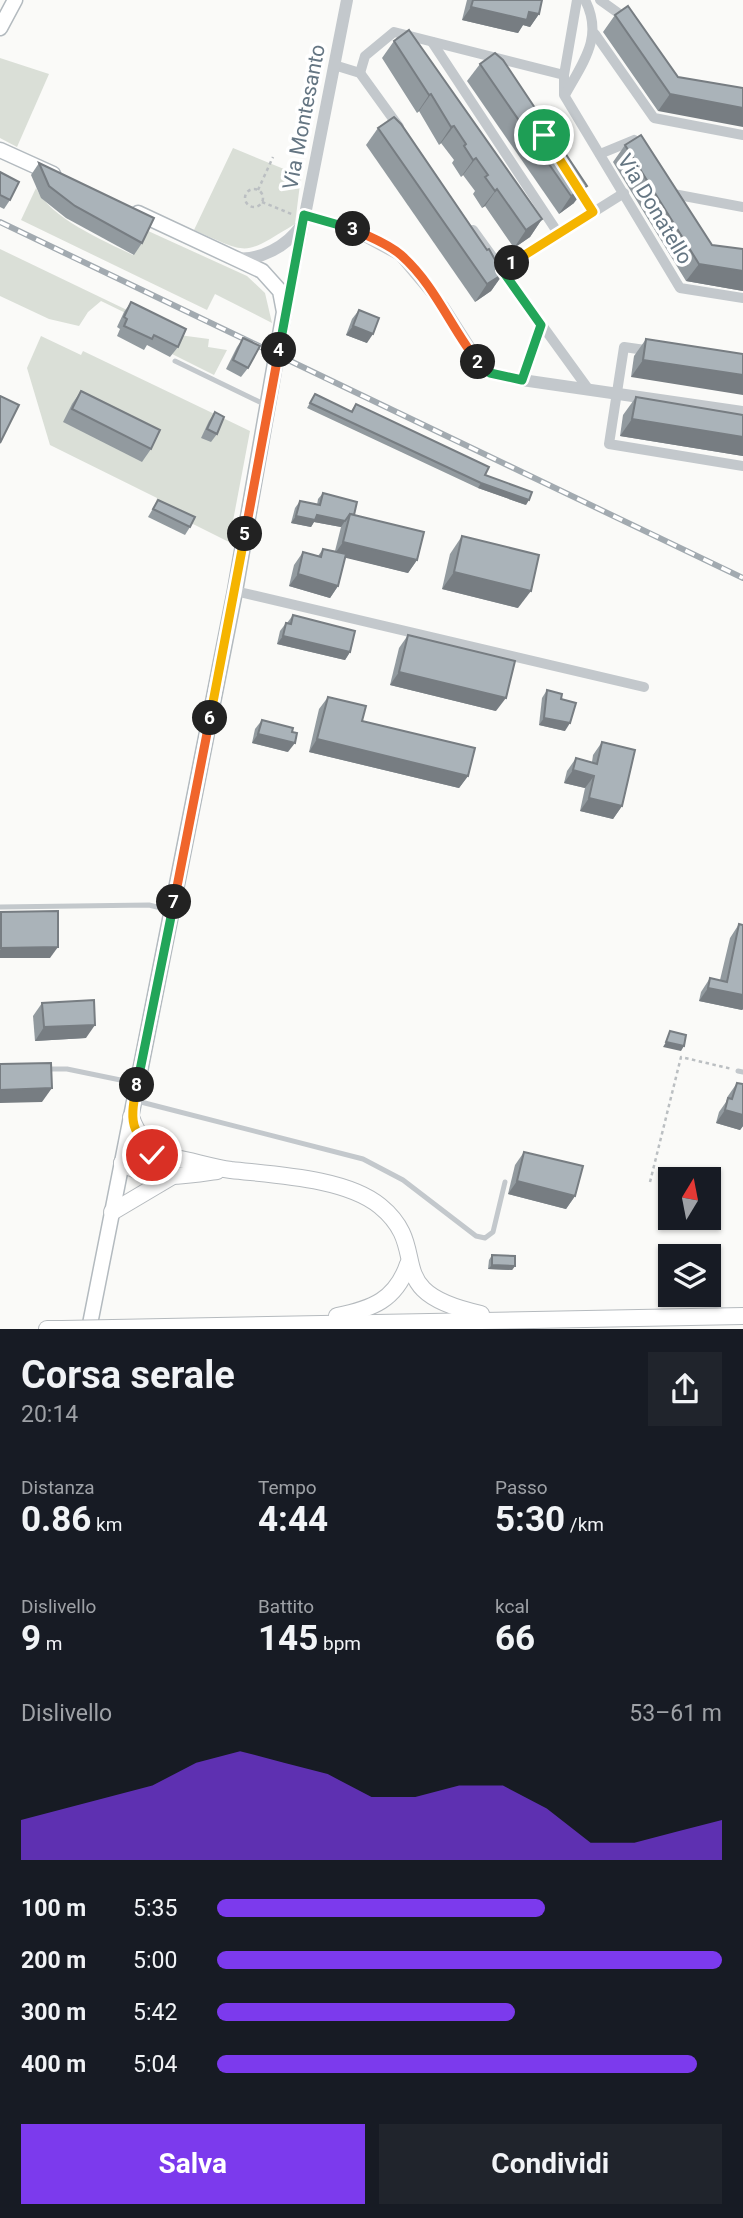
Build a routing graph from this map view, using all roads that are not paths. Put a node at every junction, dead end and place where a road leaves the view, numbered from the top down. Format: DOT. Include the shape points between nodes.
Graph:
graph roads {
  1 [pos="15,0"];
  2 [pos="347,0"];
  3 [pos="576,0"];
  4 [pos="585,0"];
  5 [pos="600,0"];
  6 [pos="632,27"];
  7 [pos="0,28"];
  8 [pos="594,34"];
  9 [pos="432,41"];
  10 [pos="494,57"];
  11 [pos="334,65"];
  12 [pos="501,68"];
  13 [pos="360,73"];
  14 [pos="564,75"];
  15 [pos="564,95"];
  16 [pos="743,135"];
  17 [pos="407,138"];
  18 [pos="0,150"];
  19 [pos="600,154"];
  20 [pos="647,161"];
  21 [pos="565,168"];
  22 [pos="660,182"];
  23 [pos="72,183"];
  24 [pos="624,193"];
  25 [pos="667,193"];
  26 [pos="673,203"];
  27 [pos="123,206"];
  28 [pos="743,207"];
  29 [pos="593,212"];
  30 [pos="462,215"];
  31 [pos="304,219"];
  32 [pos="558,233"];
  33 [pos="236,258"];
  34 [pos="502,270"];
  35 [pos="743,298"];
  36 [pos="284,323"];
  37 [pos="541,325"];
  38 [pos="664,353"];
  39 [pos="175,361"];
  40 [pos="522,380"];
  41 [pos="589,390"];
  42 [pos="617,395"];
  43 [pos="269,406"];
  44 [pos="743,412"];
  45 [pos="743,466"];
  46 [pos="235,592"];
  47 [pos="644,687"];
  48 [pos="0,908"];
  49 [pos="172,911"];
  50 [pos="40,1069"];
  51 [pos="137,1084"];
  52 [pos="134,1100"];
  53 [pos="131,1117"];
  54 [pos="170,1156"];
  55 [pos="122,1163"];
  56 [pos="230,1170"];
  57 [pos="171,1177"];
  58 [pos="505,1182"];
  59 [pos="112,1212"];
  60 [pos="408,1264"];
  61 [pos="743,1316"];
  62 [pos="508,1320"];
  63 [pos="285,1324"];
  64 [pos="113,1328"];
  65 [pos="47,1329"];
  66 [pos="62,1329"];
  67 [pos="89,1329"];
  1 -- 7 [label="main road"];
  2 -- 11 [label="street, Via Montesanto"];
  3 -- 14 [label="street"];
  4 -- 8 [label="street" via="593,16"];
  5 -- 6 [label="street" via="625,16"];
  8 -- 15 [label="street"];
  8 -- 16 [label="street" via="654,118"];
  9 -- 10 [label="street"];
  9 -- 13 [label="street" via="394,32 365,55"];
  9 -- 32 [label="street"];
  10 -- 12 [label="street"];
  10 -- 14 [label="street"];
  11 -- 13 [label="street"];
  11 -- 31 [label="street, Via Montesanto"];
  13 -- 17 [label="street"];
  14 -- 15 [label="street"];
  15 -- 19 [label="street, Via Donatello"];
  18 -- 23 [label="main road"];
  19 -- 20 [label="street" via="634,140"];
  19 -- 24 [label="street, Via Donatello"];
  21 -- 29 [label="street"];
  22 -- 25 [label="street"];
  24 -- 29 [label="street"];
  24 -- 35 [label="street, Via Donatello" via="680,288"];
  25 -- 26 [label="street"];
  25 -- 28 [label="street"];
  27 -- 33 [label="main road"];
  29 -- 32 [label="street"];
  30 -- 34 [label="street"];
  31 -- 33 [label="street" via="293,235 264,255"];
  31 -- 36 [label="street, Via Montesanto"];
  31 -- 40 [label="street" via="346,226 400,255 443,306 482,367"];
  32 -- 34 [label="street"];
  33 -- 36 [label="main road" via="262,271 276,285 284,300"];
  34 -- 37 [label="street"];
  36 -- 43 [label="main road"];
  37 -- 40 [label="street"];
  37 -- 41 [label="street"];
  38 -- 42 [label="street" via="624,347"];
  39 -- 43 [label="lane"];
  40 -- 41 [label="street"];
  41 -- 42 [label="street"];
  42 -- 44 [label="street"];
  42 -- 45 [label="street" via="609,444"];
  43 -- 46 [label="main road"];
  46 -- 47 [label="street"];
  46 -- 49 [label="main road"];
  48 -- 49 [label="lane" via="149,905"];
  49 -- 51 [label="main road"];
  50 -- 51 [label="lane" via="67,1069"];
  51 -- 52 [label="main road"];
  52 -- 53 [label="main road"];
  52 -- 58 [label="lane" via="363,1159 403,1180 476,1236 485,1238 493,1232"];
  53 -- 54 [label="main road" via="136,1133 147,1144"];
  53 -- 55 [label="main road"];
  54 -- 55 [label="main road" via="136,1156"];
  54 -- 56 [label="main road"];
  55 -- 57 [label="main road" via="144,1174"];
  55 -- 59 [label="main road"];
  56 -- 57 [label="main road"];
  56 -- 60 [label="main road" via="298,1179 364,1196 391,1217 401,1233"];
  57 -- 59 [label="main road"];
  59 -- 67 [label="main road"];
  60 -- 62 [label="main road" via="422,1290 438,1301"];
  60 -- 63 [label="main road" via="398,1288 375,1307"];
  61 -- 62 [label="main road"];
  62 -- 63 [label="main road"];
  63 -- 64 [label="main road"];
  64 -- 66 [label="main road, bridge"];
  65 -- 66 [label="main road"];
}
